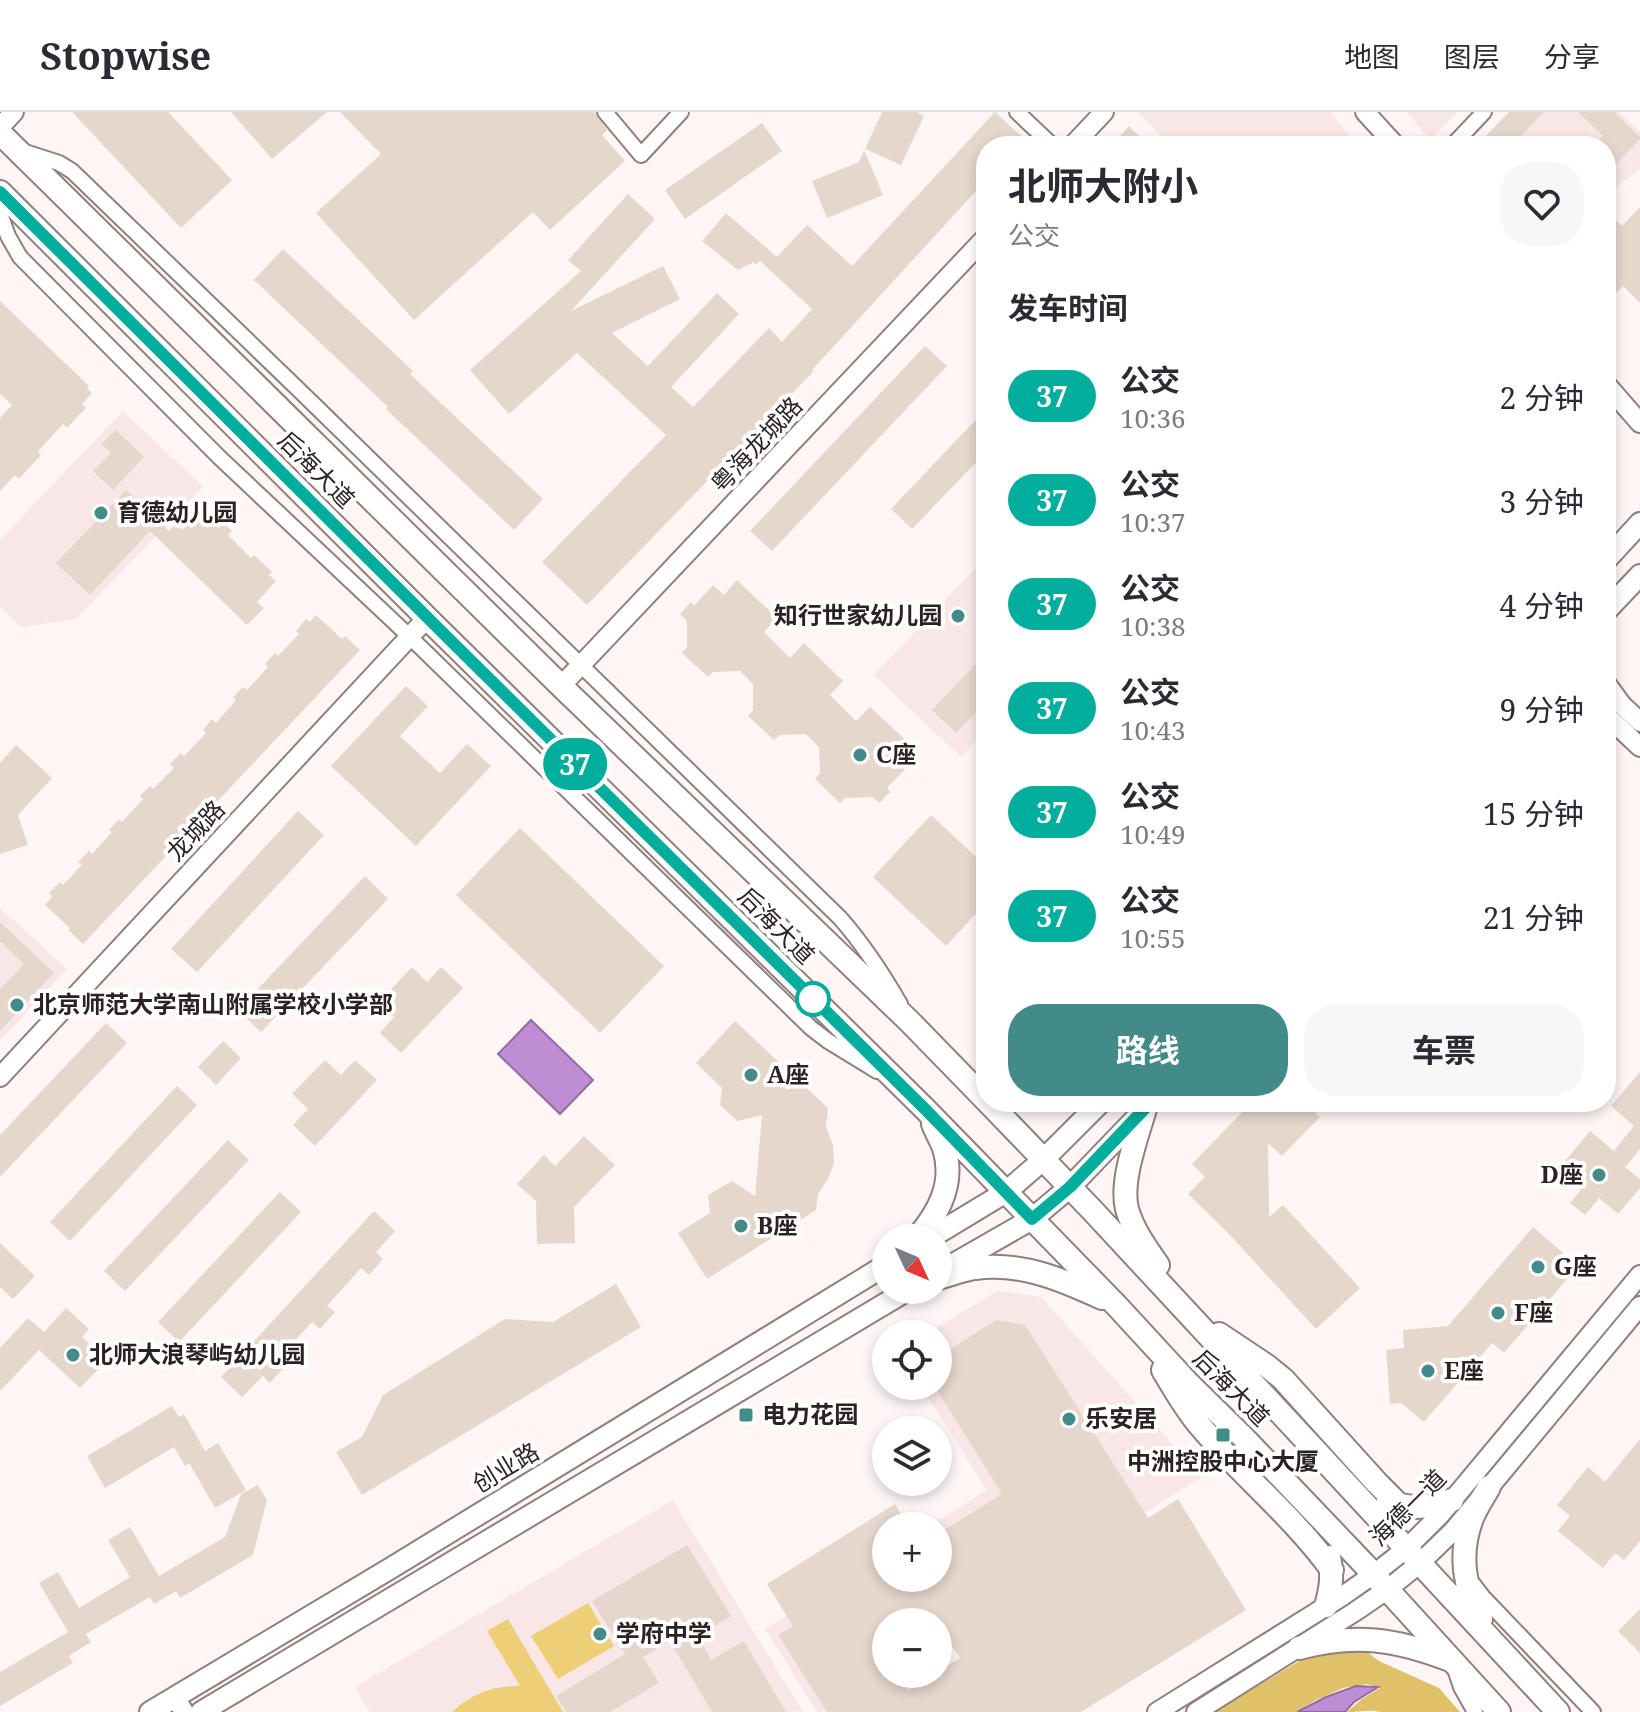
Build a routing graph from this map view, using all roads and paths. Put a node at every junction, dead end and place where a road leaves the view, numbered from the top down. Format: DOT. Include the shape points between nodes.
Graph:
graph roads {
  1 [pos="14,112"];
  2 [pos="605,112"];
  3 [pos="681,112"];
  4 [pos="1017,112"];
  5 [pos="1104,112"];
  6 [pos="1365,112"];
  7 [pos="1484,112"];
  8 [pos="5,136"];
  9 [pos="1042,136"];
  10 [pos="1081,136"];
  11 [pos="1387,136"];
  12 [pos="1461,136"];
  13 [pos="0,192"];
  14 [pos="0,214"];
  15 [pos="976,248"];
  16 [pos="1616,395"];
  17 [pos="1640,423"];
  18 [pos="1640,523"];
  19 [pos="1616,549"];
  20 [pos="1640,575"];
  21 [pos="1616,600"];
  22 [pos="427,618"];
  23 [pos="409,636"];
  24 [pos="580,666"];
  25 [pos="561,686"];
  26 [pos="1616,697"];
  27 [pos="1640,722"];
  28 [pos="1616,724"];
  29 [pos="1640,747"];
  30 [pos="910,1022"];
  31 [pos="0,1077"];
  32 [pos="976,1082"];
  33 [pos="902,1086"];
  34 [pos="925,1109"];
  35 [pos="998,1112"];
  36 [pos="1091,1112"];
  37 [pos="1142,1112"];
  38 [pos="1146,1112"];
  39 [pos="1044,1159"];
  40 [pos="1070,1187"];
  41 [pos="1006,1192"];
  42 [pos="1032,1219"];
  43 [pos="929,1224"];
  44 [pos="952,1225"];
  45 [pos="952,1267"];
  46 [pos="952,1272"];
  47 [pos="872,1274"];
  48 [pos="1640,1275"];
  49 [pos="885,1304"];
  50 [pos="1117,1306"];
  51 [pos="1640,1306"];
  52 [pos="1191,1316"];
  53 [pos="1143,1334"];
  54 [pos="1322,1458"];
  55 [pos="1489,1487"];
  56 [pos="1452,1500"];
  57 [pos="1304,1501"];
  58 [pos="1400,1506"];
  59 [pos="1413,1556"];
  60 [pos="1332,1570"];
  61 [pos="1465,1570"];
  62 [pos="1381,1582"];
  63 [pos="1326,1606"];
  64 [pos="1299,1648"];
  65 [pos="1510,1659"];
  66 [pos="1452,1661"];
  67 [pos="198,1684"];
  68 [pos="180,1705"];
  69 [pos="209,1710"];
  70 [pos="150,1712"];
  71 [pos="1157,1712"];
  72 [pos="1196,1712"];
  73 [pos="1475,1712"];
  74 [pos="1499,1712"];
  75 [pos="1558,1712"];
  76 [pos="1593,1712"];
  1 -- 8 [label="street"];
  2 -- 3 [label="street" via="641,155"];
  4 -- 9 [label="street"];
  5 -- 10 [label="street"];
  6 -- 11 [label="street"];
  7 -- 12 [label="street"];
  8 -- 24 [label="street" via="84,182"];
  8 -- 25 [label="main road, 后海大道"];
  13 -- 22 [label="main road, 后海大道"];
  14 -- 23 [label="street" via="20,257 220,458"];
  15 -- 24 [label="street, 粤海龙城路"];
  16 -- 17 [label="street"];
  18 -- 19 [label="main road"];
  20 -- 21 [label="main road"];
  22 -- 23 [label="street, 龙城路"];
  22 -- 33 [label="main road, 后海大道"];
  23 -- 31 [label="street, 龙城路"];
  23 -- 33 [label="street" via="811,1028"];
  24 -- 25 [label="street, 粤海龙城路"];
  24 -- 30 [label="street" via="840,918 874,960"];
  25 -- 30 [label="main road, 后海大道"];
  26 -- 27 [label="street"];
  28 -- 29 [label="street"];
  30 -- 32 [label="main road, 后海大道"];
  33 -- 34 [label="main road, 后海大道"];
  34 -- 41 [label="main road, 后海大道"];
  34 -- 43 [label="main road" via="944,1148 947,1182"];
  35 -- 39 [label="main road, 后海大道"];
  36 -- 39 [label="main road"];
  37 -- 40 [label="main road"];
  38 -- 52 [label="main road" via="1130,1165 1127,1208"];
  39 -- 40 [label="main road, 后海大道"];
  39 -- 41 [label="main road"];
  40 -- 42 [label="main road"];
  40 -- 52 [label="main road, 后海大道"];
  41 -- 42 [label="main road, 后海大道"];
  41 -- 44 [label="main road"];
  42 -- 45 [label="main road"];
  42 -- 50 [label="main road, 后海大道"];
  46 -- 50 [label="main road" via="1027,1270 1062,1279"];
  47 -- 67 [label="main road, 创业路"];
  48 -- 56 [label="street, 海德一道"];
  49 -- 69 [label="main road"];
  50 -- 53 [label="main road, 后海大道"];
  51 -- 55 [label="street, 海德一道"];
  52 -- 54 [label="main road, 后海大道"];
  52 -- 58 [label="main road" via="1283,1379"];
  53 -- 57 [label="main road, 后海大道"];
  53 -- 60 [label="main road" via="1200,1427"];
  54 -- 58 [label="main road"];
  54 -- 59 [label="main road, 后海大道"];
  55 -- 59 [label="street, 海德一道" via="1453,1531"];
  55 -- 61 [label="main road" via="1471,1519"];
  56 -- 58 [label="main road" via="1431,1507"];
  56 -- 59 [label="street, 海德一道"];
  57 -- 60 [label="main road" via="1325,1541"];
  57 -- 62 [label="main road, 后海大道"];
  59 -- 62 [label="street, 海德一道"];
  59 -- 65 [label="main road, 后海大道"];
  60 -- 63 [label="main road"];
  61 -- 65 [label="main road" via="1475,1609"];
  61 -- 76 [label="street" via="1483,1597"];
  62 -- 63 [label="street, 海德一道"];
  62 -- 64 [label="street, 海德一道"];
  62 -- 66 [label="main road, 后海大道"];
  63 -- 71 [label="street, 海德一道"];
  64 -- 66 [label="main road" via="1368,1639"];
  64 -- 72 [label="street, 海德一道"];
  65 -- 75 [label="main road, 后海大道"];
  66 -- 73 [label="street"];
  66 -- 74 [label="main road, 后海大道"];
  67 -- 68 [label="main road, 创业路"];
  67 -- 69 [label="street"];
  68 -- 70 [label="main road, 创业路"];
}
